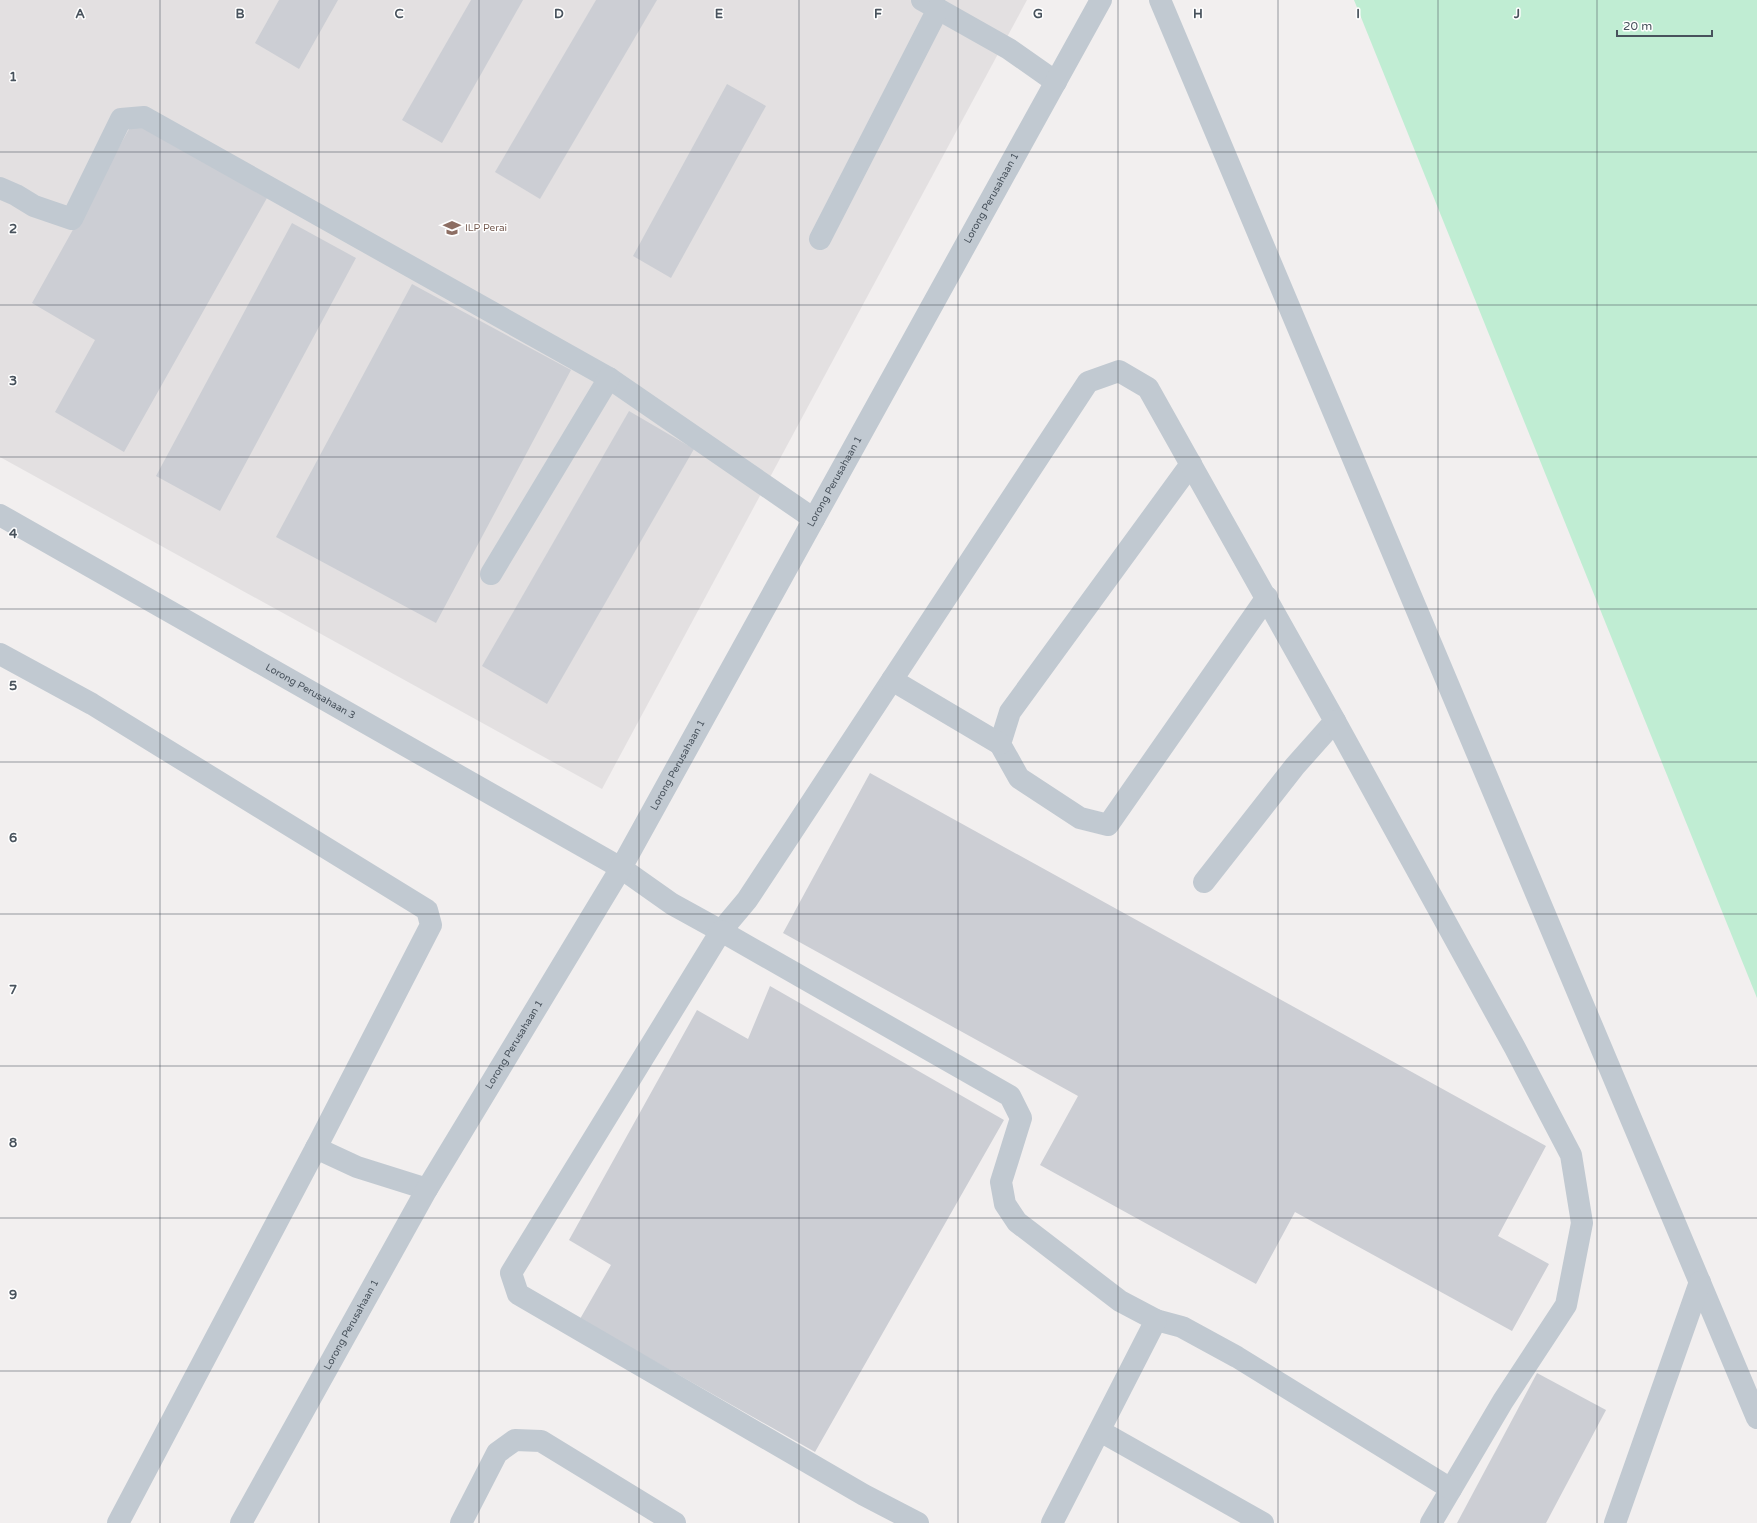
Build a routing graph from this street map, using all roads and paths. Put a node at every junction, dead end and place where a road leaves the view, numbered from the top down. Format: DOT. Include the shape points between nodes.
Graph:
graph roads {
  1 [pos="1101,0"];
  2 [pos="1160,0"];
  3 [pos="930,4"];
  4 [pos="1056,82"];
  5 [pos="0,188"];
  6 [pos="820,239"];
  7 [pos="609,378"];
  8 [pos="1191,464"];
  9 [pos="0,515"];
  10 [pos="814,519"];
  11 [pos="492,574"];
  12 [pos="1267,597"];
  13 [pos="0,654"];
  14 [pos="892,680"];
  15 [pos="1335,721"];
  16 [pos="1000,744"];
  17 [pos="621,868"];
  18 [pos="1204,882"];
  19 [pos="721,931"];
  20 [pos="316,1148"];
  21 [pos="427,1189"];
  22 [pos="1700,1282"];
  23 [pos="1156,1320"];
  24 [pos="1757,1418"];
  25 [pos="1100,1431"];
  26 [pos="1451,1489"];
  27 [pos="118,1523"];
  28 [pos="241,1523"];
  29 [pos="461,1523"];
  30 [pos="676,1523"];
  31 [pos="918,1523"];
  32 [pos="1052,1523"];
  33 [pos="1263,1523"];
  34 [pos="1431,1523"];
  35 [pos="1615,1523"];
  1 -- 4 [label="street, Lorong Perusahaan 1"];
  2 -- 22 [label="street"];
  3 -- 4 [label="street" via="1009,49"];
  3 -- 6 [label="street"];
  4 -- 10 [label="street, Lorong Perusahaan 1"];
  5 -- 7 [label="street" via="34,206 72,219 121,119 144,117"];
  7 -- 10 [label="street"];
  7 -- 11 [label="street"];
  8 -- 12 [label="street"];
  8 -- 14 [label="street" via="1148,388 1119,371 1088,382"];
  8 -- 16 [label="street" via="1010,712"];
  9 -- 17 [label="street, Lorong Perusahaan 3"];
  10 -- 17 [label="street, Lorong Perusahaan 1"];
  12 -- 15 [label="street"];
  12 -- 16 [label="street" via="1108,825 1080,818 1019,778"];
  13 -- 20 [label="street" via="92,704 427,910 431,925"];
  14 -- 16 [label="street"];
  14 -- 19 [label="street" via="747,900"];
  15 -- 18 [label="street" via="1295,766"];
  15 -- 26 [label="street" via="1571,1155 1582,1224 1566,1305 1503,1401"];
  17 -- 19 [label="street, Lorong Perusahaan 3" via="672,904"];
  17 -- 21 [label="street, Lorong Perusahaan 1"];
  19 -- 23 [label="street, Lorong Perusahaan 3" via="1010,1096 1021,1118 1001,1182 1005,1204 1017,1222 1120,1301"];
  19 -- 31 [label="street" via="511,1273 518,1294 864,1495"];
  20 -- 21 [label="street" via="357,1167"];
  20 -- 27 [label="street"];
  21 -- 28 [label="street, Lorong Perusahaan 1"];
  22 -- 24 [label="street"];
  22 -- 35 [label="street"];
  23 -- 25 [label="street"];
  23 -- 26 [label="street, Lorong Perusahaan 3" via="1182,1327 1237,1357"];
  25 -- 32 [label="street"];
  25 -- 33 [label="street"];
  26 -- 34 [label="street"];
  29 -- 30 [label="street" via="497,1453 515,1440 541,1442"];
}
